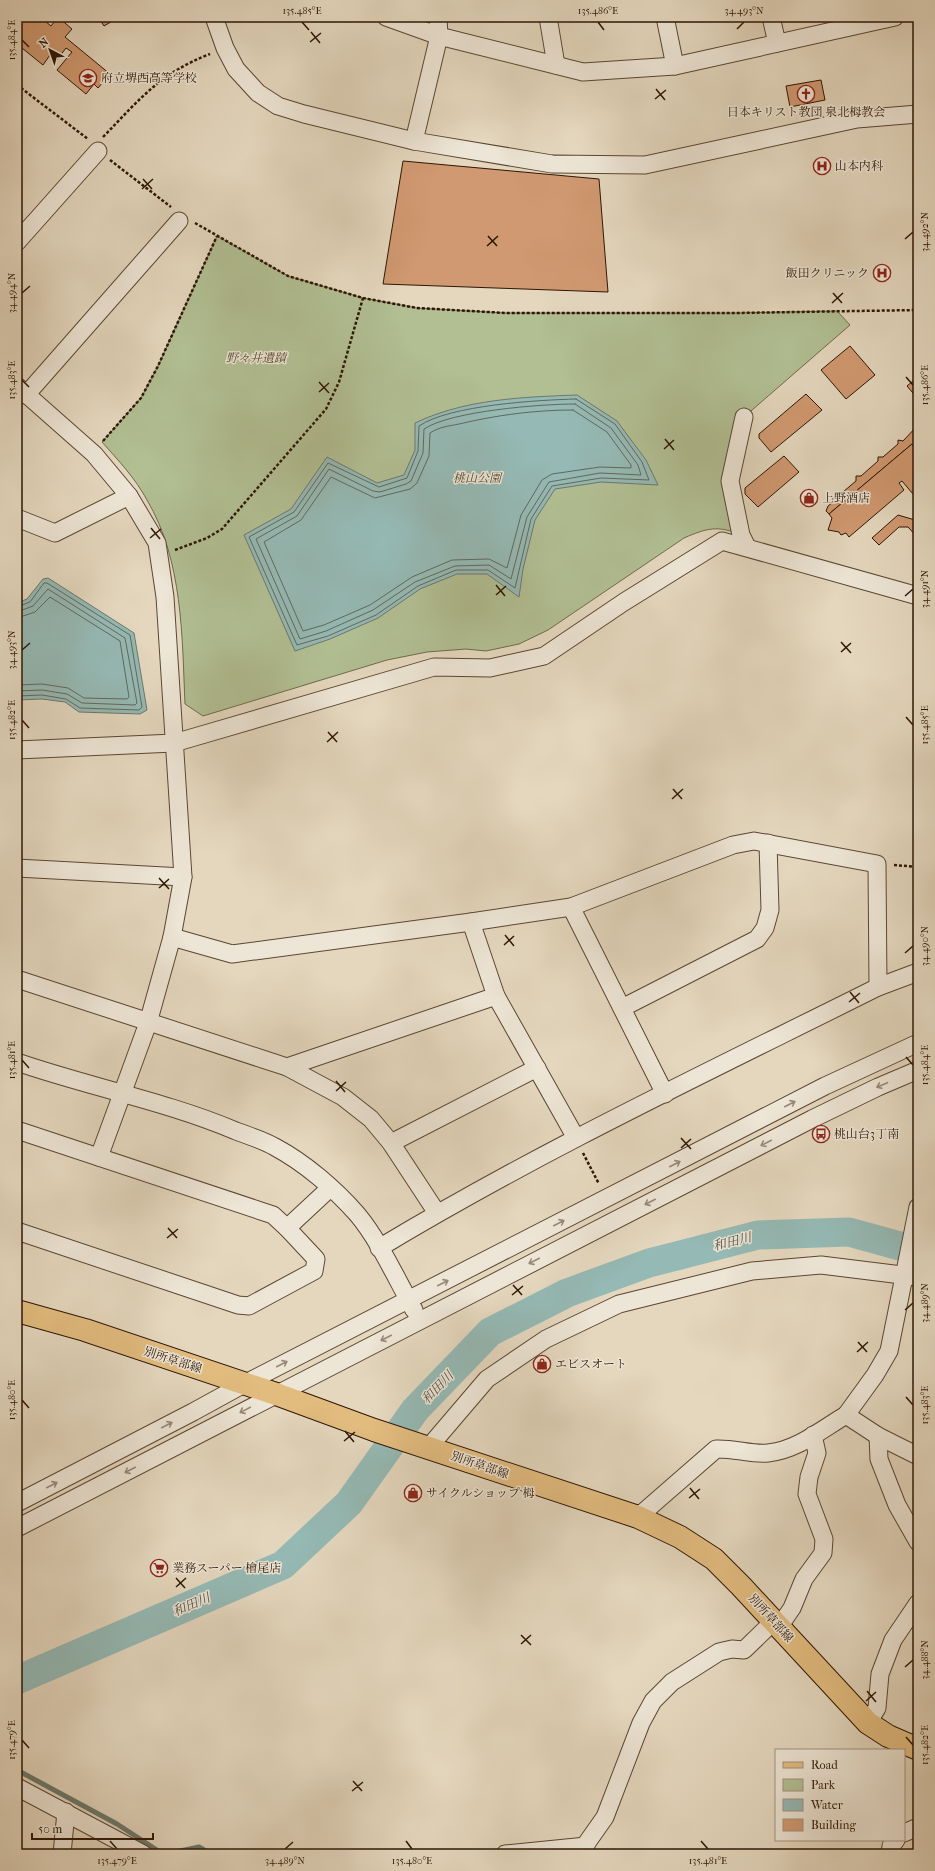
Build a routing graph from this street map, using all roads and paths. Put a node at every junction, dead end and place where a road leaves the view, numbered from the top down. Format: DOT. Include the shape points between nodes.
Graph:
graph roads {
  1 [pos="214,17"];
  2 [pos="386,17"];
  3 [pos="438,17"];
  4 [pos="548,17"];
  5 [pos="665,17"];
  6 [pos="771,17"];
  7 [pos="894,17"];
  8 [pos="874,19"];
  9 [pos="439,36"];
  10 [pos="777,43"];
  11 [pos="225,48"];
  12 [pos="556,66"];
  13 [pos="675,66"];
  14 [pos="17,85"];
  15 [pos="918,114"];
  16 [pos="414,141"];
  17 [pos="97,148"];
  18 [pos="182,218"];
  19 [pos="217,236"];
  20 [pos="17,242"];
  21 [pos="363,298"];
  22 [pos="918,310"];
  23 [pos="22,390"];
  24 [pos="744,417"];
  25 [pos="94,454"];
  26 [pos="130,496"];
  27 [pos="17,518"];
  28 [pos="747,547"];
  29 [pos="159,555"];
  30 [pos="918,596"];
  31 [pos="174,743"];
  32 [pos="17,750"];
  33 [pos="768,843"];
  34 [pos="877,864"];
  35 [pos="918,867"];
  36 [pos="17,868"];
  37 [pos="183,877"];
  38 [pos="571,907"];
  39 [pos="471,922"];
  40 [pos="172,937"];
  41 [pos="918,972"];
  42 [pos="17,979"];
  43 [pos="878,987"];
  44 [pos="496,996"];
  45 [pos="622,1008"];
  46 [pos="148,1023"];
  47 [pos="918,1043"];
  48 [pos="17,1062"];
  49 [pos="287,1067"];
  50 [pos="537,1068"];
  51 [pos="918,1070"];
  52 [pos="122,1094"];
  53 [pos="665,1094"];
  54 [pos="17,1130"];
  55 [pos="576,1138"];
  56 [pos="391,1143"];
  57 [pos="99,1157"];
  58 [pos="330,1188"];
  59 [pos="607,1199"];
  60 [pos="917,1211"];
  61 [pos="437,1213"];
  62 [pos="287,1228"];
  63 [pos="17,1231"];
  64 [pos="379,1248"];
  65 [pos="911,1276"];
  66 [pos="408,1300"];
  67 [pos="17,1312"];
  68 [pos="420,1321"];
  69 [pos="244,1384"];
  70 [pos="276,1394"];
  71 [pos="846,1416"];
  72 [pos="813,1435"];
  73 [pos="878,1436"];
  74 [pos="424,1446"];
  75 [pos="918,1456"];
  76 [pos="17,1502"];
  77 [pos="638,1517"];
  78 [pos="17,1528"];
  79 [pos="918,1542"];
  80 [pos="918,1603"];
  81 [pos="776,1624"];
  82 [pos="868,1723"];
  83 [pos="918,1749"];
  84 [pos="17,1787"];
  85 [pos="66,1812"];
  86 [pos="918,1827"];
  87 [pos="905,1833"];
  88 [pos="895,1841"];
  89 [pos="582,1850"];
  90 [pos="62,1854"];
  91 [pos="143,1854"];
  92 [pos="505,1854"];
  93 [pos="890,1854"];
  1 -- 11 [label="street"];
  2 -- 9 [label="street"];
  3 -- 9 [label="street"];
  4 -- 12 [label="street"];
  5 -- 13 [label="street"];
  6 -- 10 [label="street"];
  7 -- 8 [label="street"];
  8 -- 10 [label="street"];
  9 -- 12 [label="street"];
  9 -- 16 [label="street"];
  10 -- 13 [label="street"];
  11 -- 16 [label="street" via="236,69 258,93 278,106"];
  11 -- 17 [label="path" via="192,61 153,85"];
  12 -- 13 [label="street" via="583,72"];
  14 -- 17 [label="path"];
  15 -- 16 [label="street" via="857,119 645,165 552,164"];
  17 -- 18 [label="path"];
  17 -- 20 [label="street"];
  18 -- 19 [label="path"];
  18 -- 23 [label="street"];
  19 -- 21 [label="path" via="288,276"];
  19 -- 25 [label="path" via="141,398 106,436"];
  21 -- 22 [label="path" via="417,308 506,313"];
  21 -- 29 [label="path" via="339,382 326,409 222,529 207,538"];
  23 -- 25 [label="street"];
  24 -- 28 [label="street" via="730,481 741,535"];
  25 -- 26 [label="street"];
  26 -- 27 [label="street" via="55,533"];
  26 -- 29 [label="street" via="157,543"];
  28 -- 30 [label="street"];
  28 -- 31 [label="street" via="722,541 544,656 490,668 434,667"];
  29 -- 31 [label="street" via="165,597"];
  31 -- 32 [label="street"];
  31 -- 37 [label="street"];
  33 -- 34 [label="street"];
  33 -- 38 [label="street" via="754,841 733,845"];
  33 -- 45 [label="street" via="770,910 765,928 757,939"];
  34 -- 35 [label="path"];
  34 -- 43 [label="street"];
  36 -- 37 [label="street"];
  37 -- 40 [label="street"];
  38 -- 39 [label="street"];
  38 -- 45 [label="street"];
  39 -- 40 [label="street" via="232,954"];
  39 -- 44 [label="street"];
  40 -- 46 [label="street"];
  41 -- 43 [label="street"];
  42 -- 46 [label="street"];
  43 -- 53 [label="street"];
  44 -- 49 [label="street"];
  44 -- 50 [label="street"];
  45 -- 53 [label="street"];
  46 -- 49 [label="street"];
  46 -- 52 [label="street"];
  59 -- 47 [label="street, one-way" via="825,1086"];
  48 -- 52 [label="street" via="55,1076"];
  49 -- 56 [label="street" via="344,1097 371,1119"];
  50 -- 55 [label="street"];
  50 -- 56 [label="street"];
  51 -- 68 [label="street, one-way" via="812,1119"];
  52 -- 57 [label="street"];
  52 -- 58 [label="street" via="191,1113 275,1147 304,1166"];
  53 -- 55 [label="street"];
  54 -- 57 [label="street"];
  55 -- 59 [label="path"];
  55 -- 61 [label="street"];
  56 -- 61 [label="street"];
  57 -- 62 [label="street" via="273,1215"];
  58 -- 62 [label="street"];
  58 -- 64 [label="street" via="358,1215"];
  66 -- 59 [label="street, one-way"];
  60 -- 65 [label="street"];
  61 -- 64 [label="street"];
  62 -- 63 [label="street" via="316,1259 314,1271 250,1306"];
  64 -- 66 [label="street"];
  65 -- 71 [label="street" via="889,1351"];
  65 -- 74 [label="street" via="821,1265 760,1271 619,1304 546,1339 487,1379"];
  66 -- 68 [label="street"];
  69 -- 66 [label="street, one-way"];
  67 -- 69 [label="main road, 別所草部線" via="85,1330"];
  68 -- 70 [label="street, one-way"];
  69 -- 70 [label="main road, 別所草部線"];
  76 -- 69 [label="street, one-way"];
  70 -- 74 [label="main road, 別所草部線"];
  70 -- 78 [label="street, one-way"];
  71 -- 72 [label="street"];
  71 -- 73 [label="street"];
  72 -- 77 [label="street" via="791,1448 767,1453 730,1448 716,1449"];
  72 -- 81 [label="street" via="817,1453 809,1477 807,1494 824,1539 823,1553 804,1579 792,1608"];
  73 -- 75 [label="street"];
  73 -- 79 [label="street" via="879,1459 897,1505"];
  74 -- 77 [label="main road, 別所草部線"];
  77 -- 81 [label="main road, 別所草部線" via="680,1537 714,1559"];
  80 -- 82 [label="street" via="893,1640 880,1674 877,1708"];
  81 -- 82 [label="main road, 別所草部線"];
  81 -- 89 [label="street" via="744,1650 719,1652 672,1682 653,1701 641,1723 605,1817"];
  82 -- 83 [label="main road, 別所草部線" via="888,1736"];
  84 -- 85 [label="street"];
  85 -- 90 [label="street"];
  85 -- 91 [label="street"];
  86 -- 87 [label="street"];
  88 -- 93 [label="street" via="890,1846"];
  89 -- 92 [label="street"];
}
